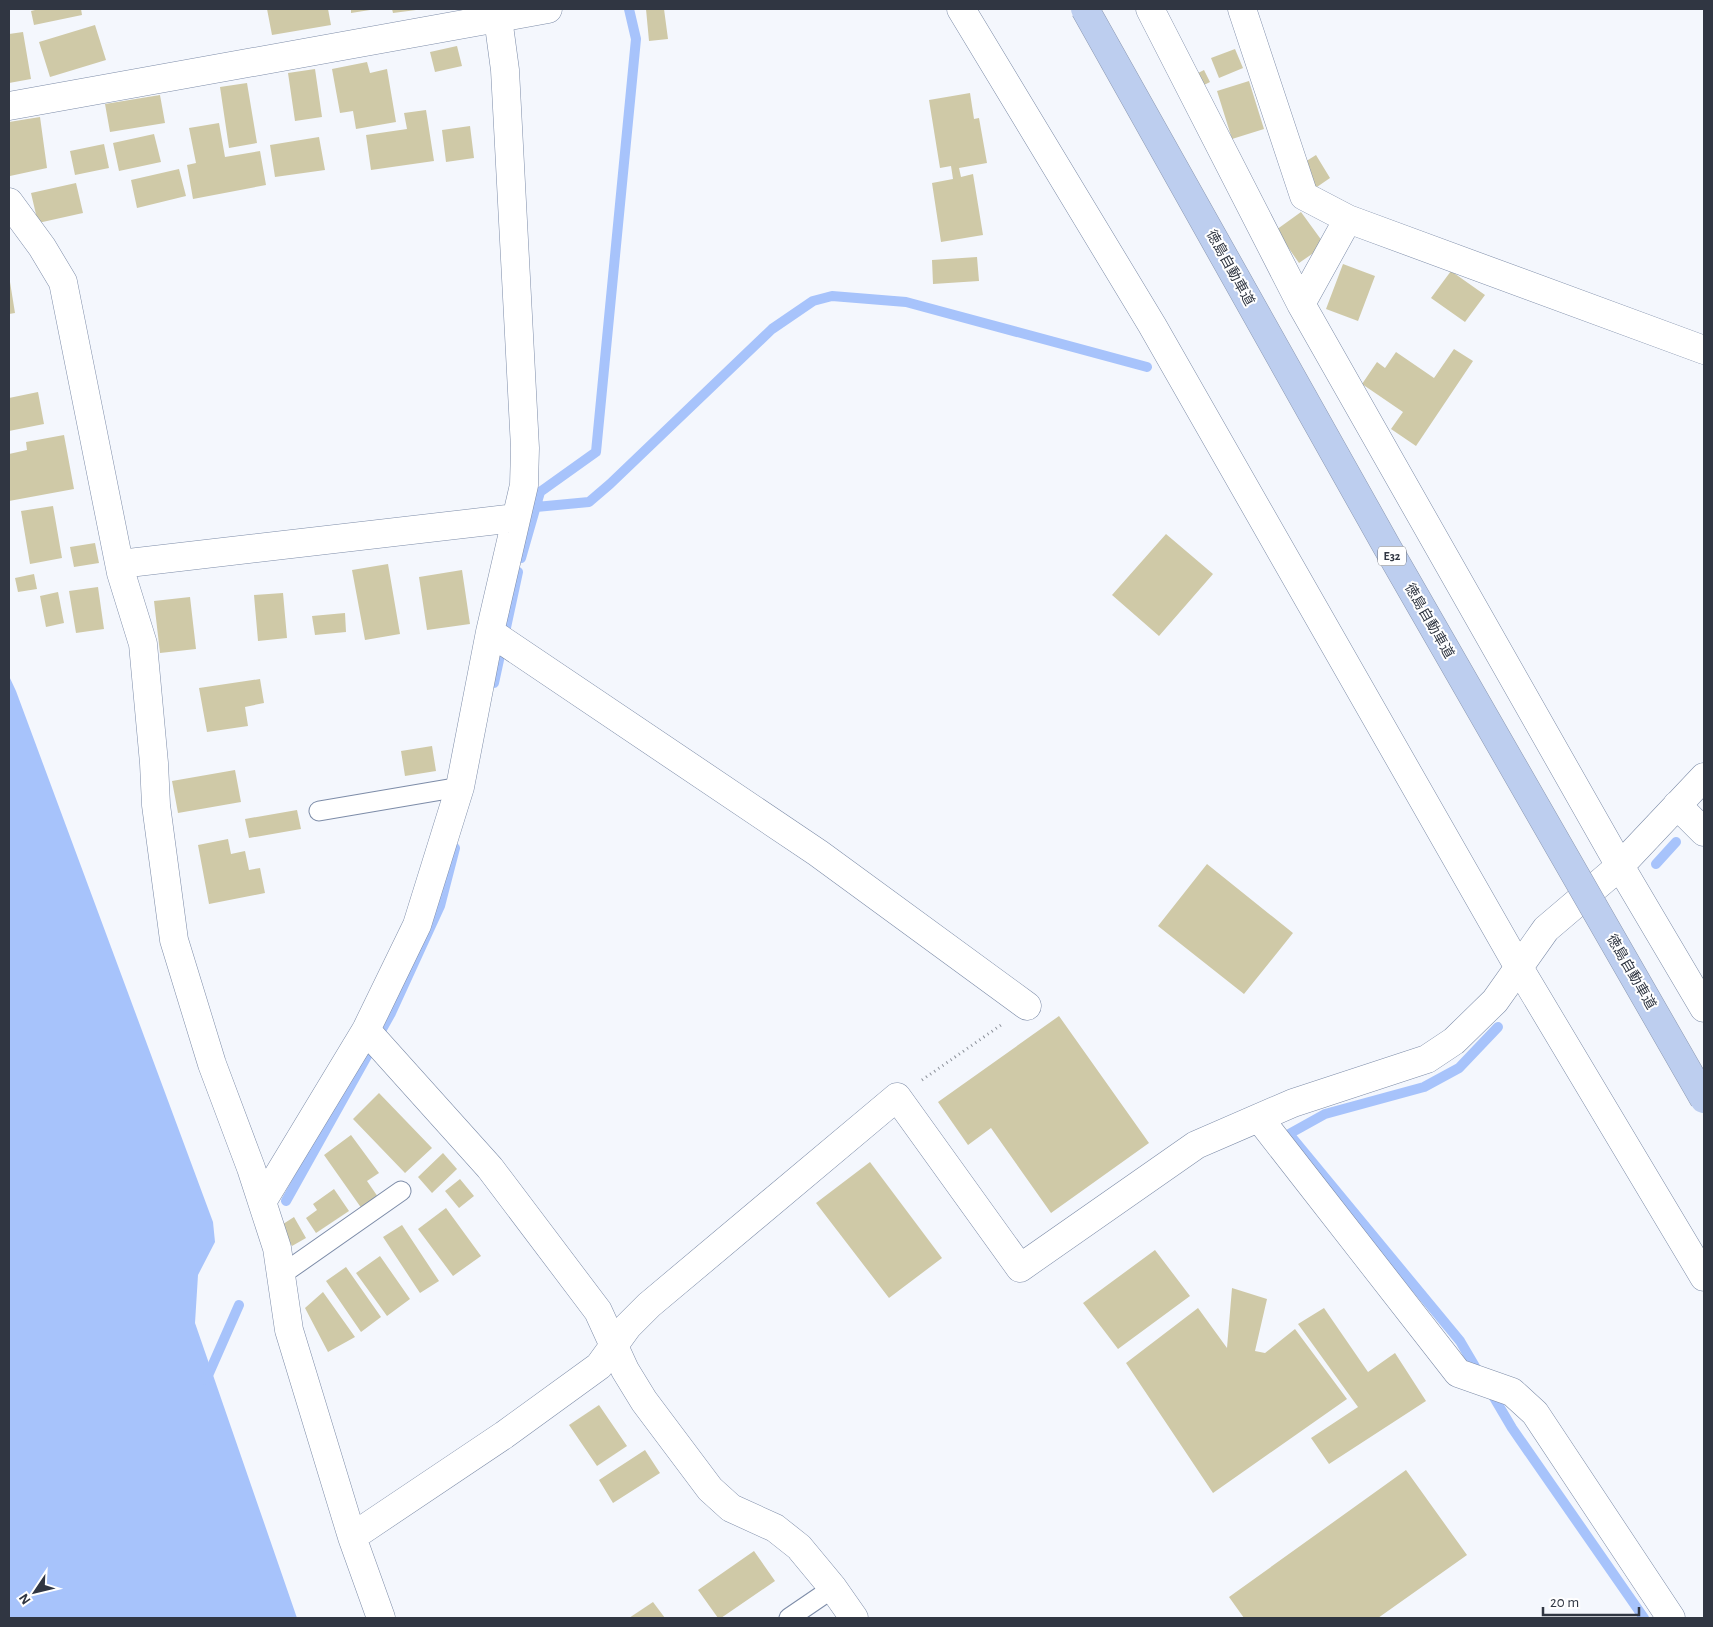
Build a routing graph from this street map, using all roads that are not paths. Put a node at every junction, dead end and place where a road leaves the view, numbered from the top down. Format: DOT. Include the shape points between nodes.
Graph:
graph roads {
  1 [pos="548,9"];
  2 [pos="960,9"];
  3 [pos="1085,9"];
  4 [pos="1150,9"];
  5 [pos="1242,9"];
  6 [pos="498,18"];
  7 [pos="9,106"];
  8 [pos="9,202"];
  9 [pos="1348,219"];
  10 [pos="1301,304"];
  11 [pos="1704,350"];
  12 [pos="516,518"];
  13 [pos="120,564"];
  14 [pos="500,639"];
  15 [pos="1704,777"];
  16 [pos="460,787"];
  17 [pos="1678,805"];
  18 [pos="319,811"];
  19 [pos="1704,832"];
  20 [pos="1620,866"];
  21 [pos="1518,966"];
  22 [pos="1027,1006"];
  23 [pos="1704,1008"];
  24 [pos="374,1038"];
  25 [pos="1704,1099"];
  26 [pos="1259,1118"];
  27 [pos="401,1191"];
  28 [pos="262,1202"];
  29 [pos="281,1275"];
  30 [pos="1704,1277"];
  31 [pos="614,1345"];
  32 [pos="352,1537"];
  33 [pos="833,1588"];
  34 [pos="381,1618"];
  35 [pos="789,1618"];
  36 [pos="854,1618"];
  37 [pos="1671,1618"];
  1 -- 6 [label="street"];
  2 -- 21 [label="street" via="1152,325"];
  3 -- 25 [label="highway, 徳島自動車道 / E32, bridge" via="1392,556"];
  4 -- 10 [label="street"];
  5 -- 9 [label="street" via="1304,196"];
  6 -- 7 [label="street"];
  6 -- 12 [label="street" via="505,70 525,448 524,484"];
  8 -- 13 [label="street" via="64,282"];
  9 -- 10 [label="street"];
  9 -- 11 [label="street"];
  10 -- 20 [label="street"];
  12 -- 13 [label="street"];
  12 -- 14 [label="street"];
  13 -- 28 [label="street" via="143,644 156,806 174,940 212,1064"];
  14 -- 16 [label="street"];
  14 -- 22 [label="street" via="818,853"];
  15 -- 17 [label="street"];
  16 -- 18 [label="lane"];
  16 -- 24 [label="street" via="417,925"];
  17 -- 19 [label="street"];
  17 -- 20 [label="street"];
  20 -- 21 [label="street" via="1546,929"];
  20 -- 23 [label="street"];
  21 -- 26 [label="street" via="1495,1001 1454,1041 1427,1059 1293,1102"];
  21 -- 30 [label="street"];
  24 -- 28 [label="street"];
  24 -- 31 [label="street" via="490,1168 598,1311"];
  26 -- 31 [label="street" via="1196,1145 1020,1268 896,1097 650,1305"];
  26 -- 37 [label="street" via="1458,1373 1512,1392 1535,1413"];
  27 -- 29 [label="lane"];
  28 -- 29 [label="street" via="277,1248"];
  29 -- 32 [label="street" via="289,1330"];
  31 -- 32 [label="street" via="599,1366 504,1435"];
  31 -- 33 [label="street" via="644,1402 710,1489 731,1508 776,1528 799,1547"];
  32 -- 34 [label="street"];
  33 -- 35 [label="lane"];
  33 -- 36 [label="street"];
}
